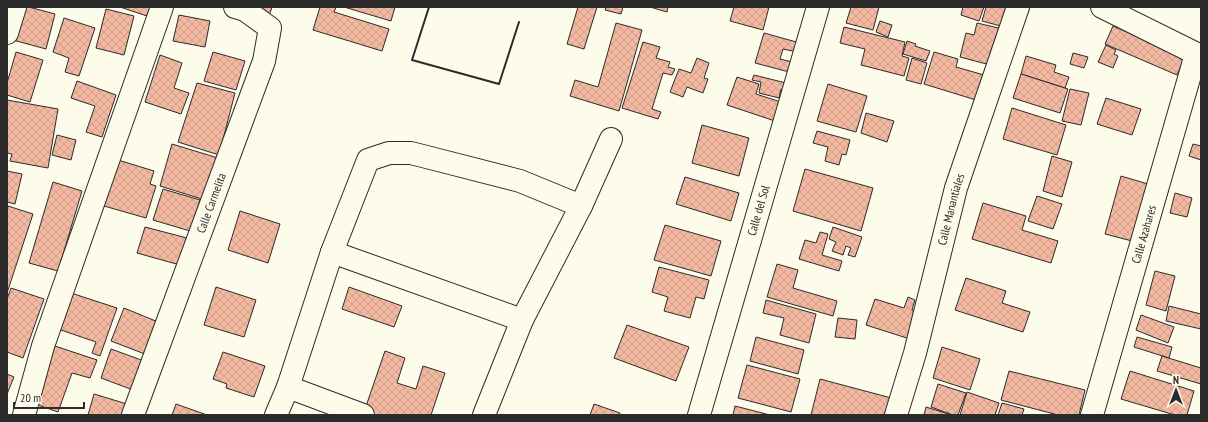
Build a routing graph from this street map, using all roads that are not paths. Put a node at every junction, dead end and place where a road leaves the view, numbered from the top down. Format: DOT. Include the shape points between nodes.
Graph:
graph roads {
  1 [pos="15,7"];
  2 [pos="162,7"];
  3 [pos="235,7"];
  4 [pos="818,7"];
  5 [pos="1018,7"];
  6 [pos="1102,7"];
  7 [pos="7,33"];
  8 [pos="1198,55"];
  9 [pos="611,139"];
  10 [pos="581,206"];
  11 [pos="332,252"];
  12 [pos="522,320"];
  13 [pos="288,387"];
  14 [pos="24,415"];
  15 [pos="133,415"];
  16 [pos="276,415"];
  17 [pos="363,415"];
  18 [pos="484,415"];
  19 [pos="699,415"];
  20 [pos="896,415"];
  21 [pos="1092,415"];
  1 -- 7 [label="street"];
  2 -- 14 [label="street" via="43,346"];
  3 -- 15 [label="street, Calle Carmelita" via="245,10 270,28 264,61"];
  4 -- 19 [label="street, Calle del Sol"];
  5 -- 20 [label="street, Calle Manantiales" via="956,188 915,353"];
  6 -- 8 [label="street"];
  8 -- 21 [label="street, Calle Azahares"];
  9 -- 10 [label="street"];
  10 -- 11 [label="street" via="520,181 411,153 389,153 368,160"];
  10 -- 12 [label="street"];
  11 -- 12 [label="street"];
  11 -- 13 [label="street"];
  12 -- 18 [label="street"];
  13 -- 16 [label="street"];
  13 -- 17 [label="street"];
}
